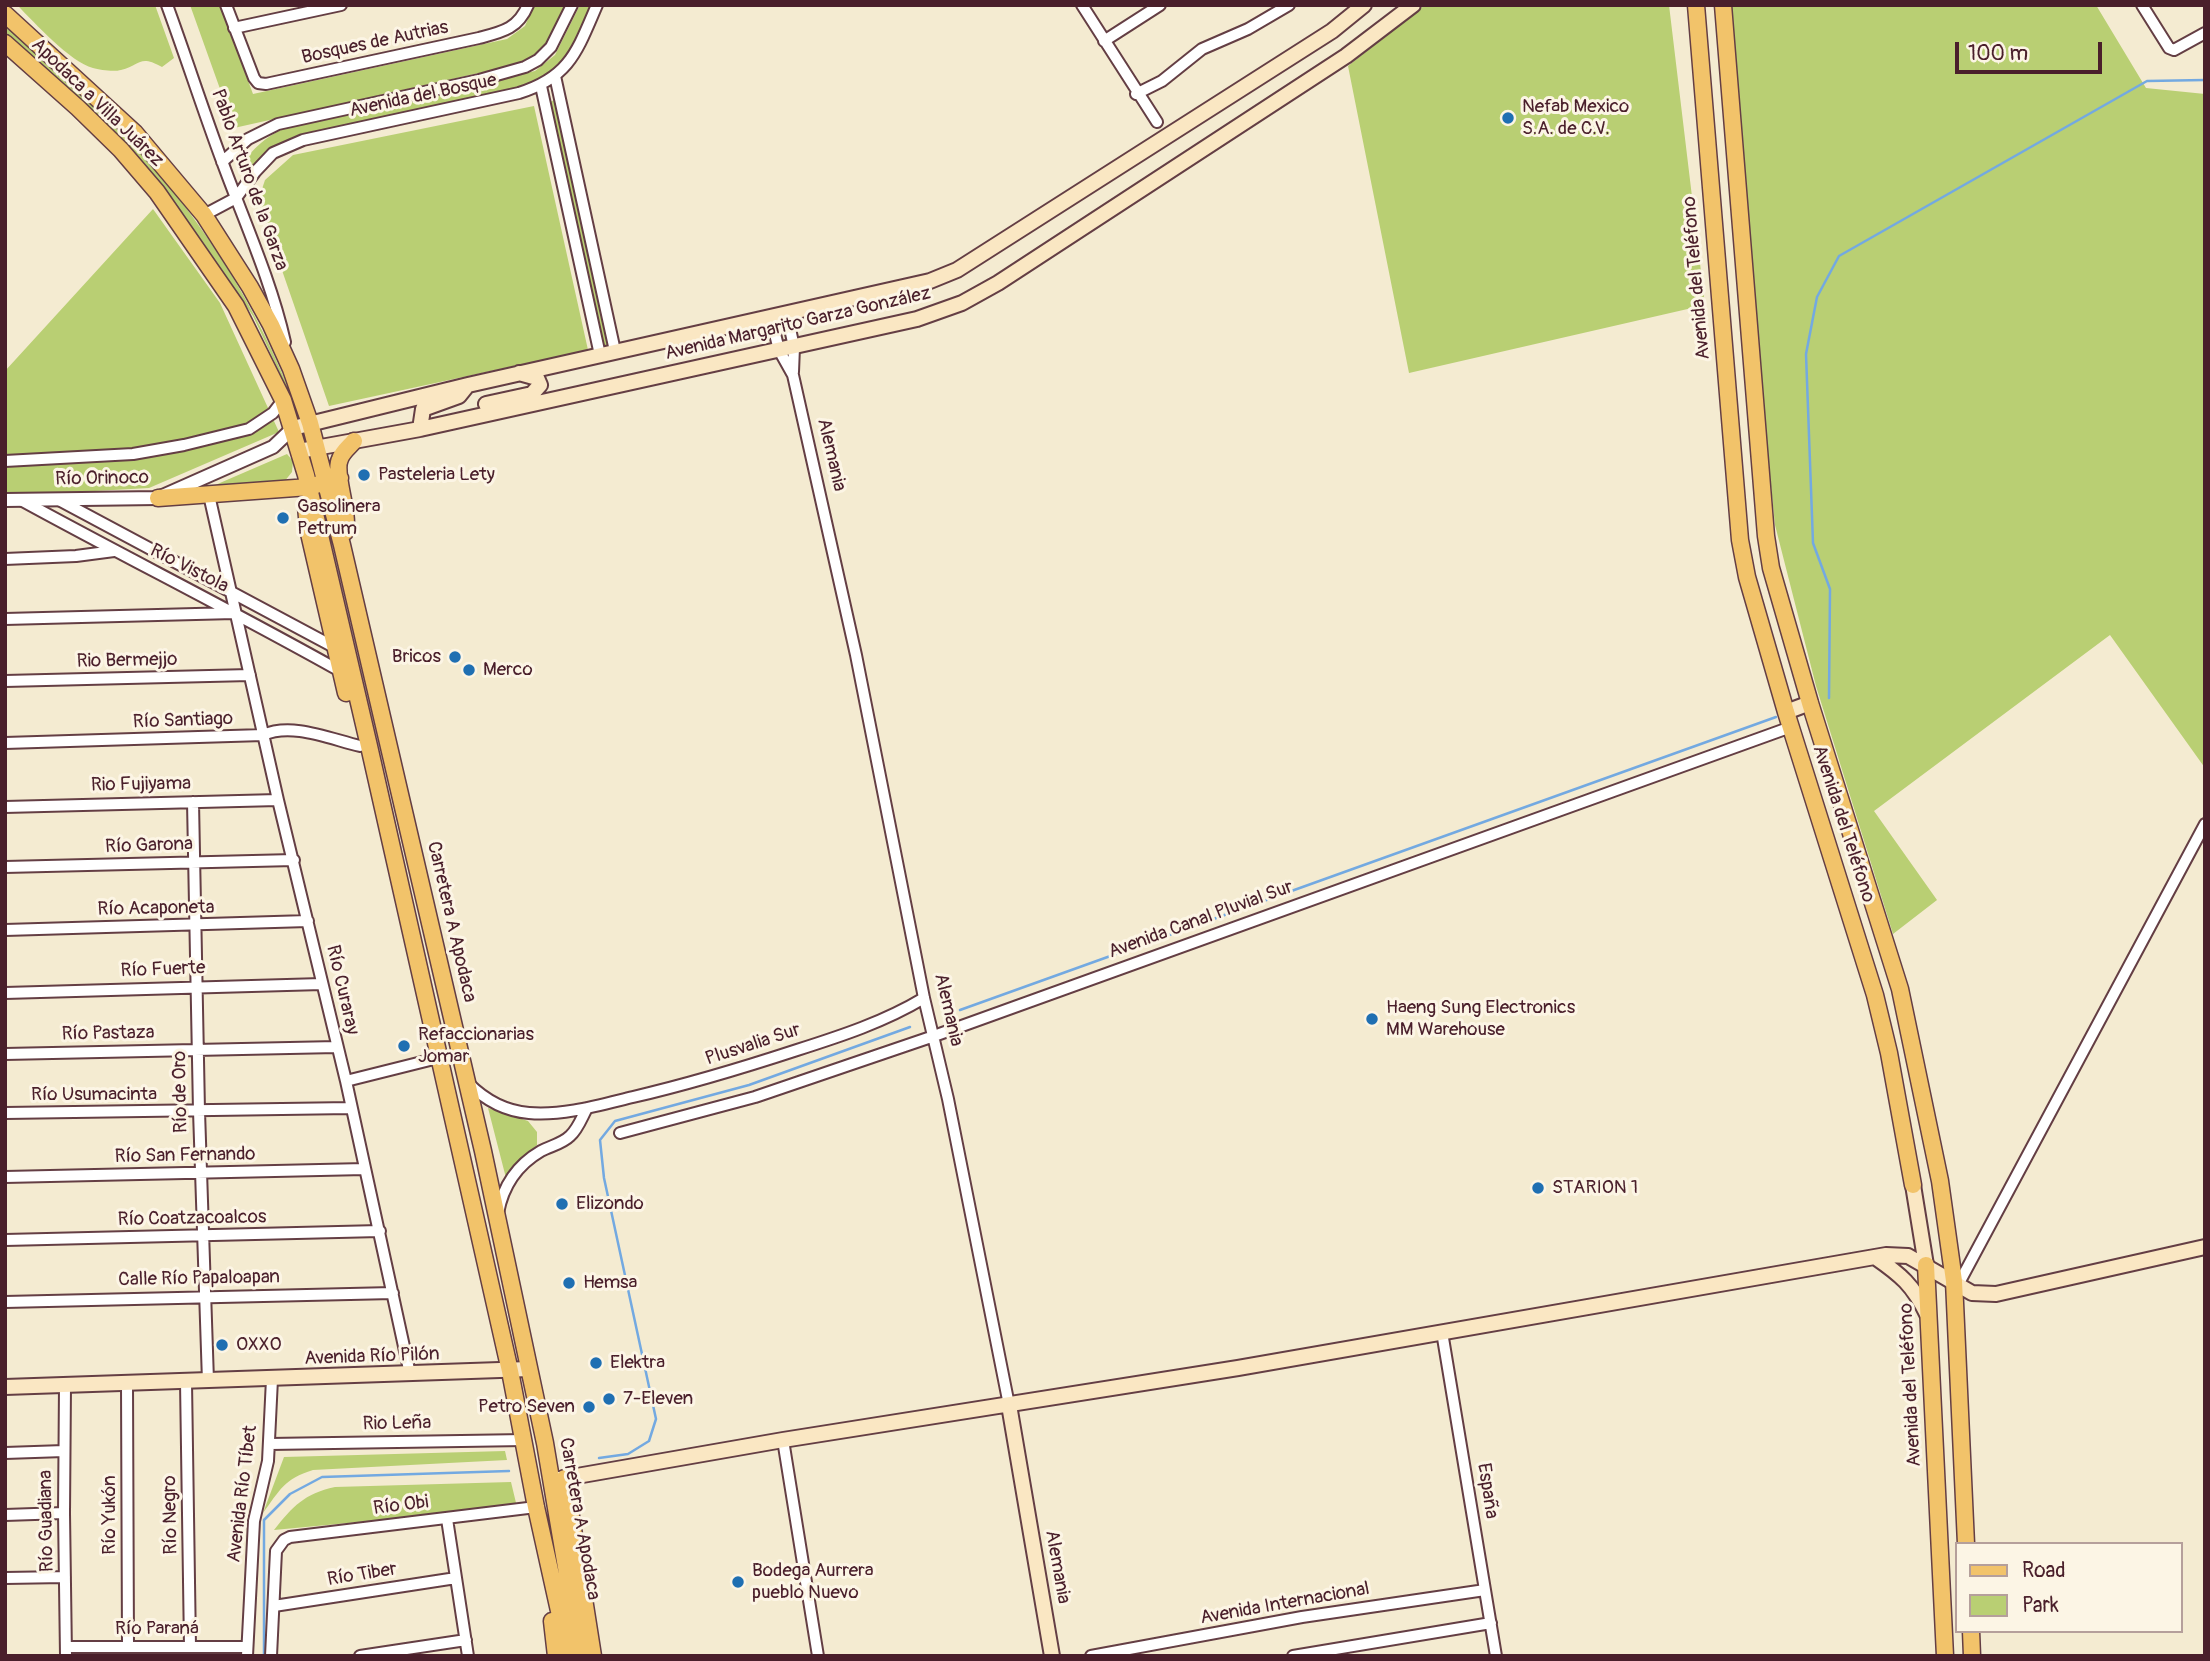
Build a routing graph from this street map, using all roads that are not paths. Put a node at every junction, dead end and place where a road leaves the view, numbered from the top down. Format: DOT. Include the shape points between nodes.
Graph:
graph roads {
  1 [pos="167,5"];
  2 [pos="226,5"];
  3 [pos="341,5"];
  4 [pos="528,5"];
  5 [pos="572,5"];
  6 [pos="597,5"];
  7 [pos="1082,5"];
  8 [pos="1160,5"];
  9 [pos="1289,5"];
  10 [pos="1364,5"];
  11 [pos="1413,5"];
  12 [pos="1696,5"];
  13 [pos="1723,5"];
  14 [pos="2142,5"];
  15 [pos="5,14"];
  16 [pos="234,27"];
  17 [pos="2205,33"];
  18 [pos="1104,41"];
  19 [pos="5,43"];
  20 [pos="555,76"];
  21 [pos="541,86"];
  22 [pos="1136,94"];
  23 [pos="1157,122"];
  24 [pos="222,162"];
  25 [pos="236,198"];
  26 [pos="204,215"];
  27 [pos="787,315"];
  28 [pos="771,318"];
  29 [pos="794,347"];
  30 [pos="779,350"];
  31 [pos="608,353"];
  32 [pos="290,369"];
  33 [pos="519,373"];
  34 [pos="793,375"];
  35 [pos="468,385"];
  36 [pos="283,400"];
  37 [pos="459,420"];
  38 [pos="310,423"];
  39 [pos="293,428"];
  40 [pos="420,429"];
  41 [pos="354,441"];
  42 [pos="273,447"];
  43 [pos="318,448"];
  44 [pos="299,451"];
  45 [pos="5,461"];
  46 [pos="333,481"];
  47 [pos="309,487"];
  48 [pos="209,495"];
  49 [pos="158,498"];
  50 [pos="5,500"];
  51 [pos="21,500"];
  52 [pos="59,500"];
  53 [pos="114,551"];
  54 [pos="5,559"];
  55 [pos="232,592"];
  56 [pos="237,613"];
  57 [pos="5,619"];
  58 [pos="334,647"];
  59 [pos="340,671"];
  60 [pos="250,675"];
  61 [pos="5,681"];
  62 [pos="1810,703"];
  63 [pos="1788,719"];
  64 [pos="263,735"];
  65 [pos="5,743"];
  66 [pos="360,746"];
  67 [pos="278,800"];
  68 [pos="193,802"];
  69 [pos="5,807"];
  70 [pos="2205,824"];
  71 [pos="2193,844"];
  72 [pos="2205,850"];
  73 [pos="294,860"];
  74 [pos="195,862"];
  75 [pos="5,867"];
  76 [pos="308,921"];
  77 [pos="195,926"];
  78 [pos="5,930"];
  79 [pos="322,984"];
  80 [pos="196,987"];
  81 [pos="5,993"];
  82 [pos="924,998"];
  83 [pos="934,1036"];
  84 [pos="337,1048"];
  85 [pos="198,1049"];
  86 [pos="5,1054"];
  87 [pos="434,1059"];
  88 [pos="346,1081"];
  89 [pos="467,1082"];
  90 [pos="351,1108"];
  91 [pos="587,1108"];
  92 [pos="199,1111"];
  93 [pos="5,1113"];
  94 [pos="620,1133"];
  95 [pos="365,1169"];
  96 [pos="201,1174"];
  97 [pos="5,1177"];
  98 [pos="1913,1185"];
  99 [pos="496,1219"];
  100 [pos="380,1231"];
  101 [pos="203,1237"];
  102 [pos="5,1240"];
  103 [pos="2205,1247"];
  104 [pos="1875,1257"];
  105 [pos="1926,1265"];
  106 [pos="1956,1283"];
  107 [pos="393,1293"];
  108 [pos="205,1296"];
  109 [pos="5,1302"];
  110 [pos="1929,1317"];
  111 [pos="1442,1332"];
  112 [pos="529,1369"];
  113 [pos="510,1371"];
  114 [pos="410,1374"];
  115 [pos="272,1379"];
  116 [pos="208,1381"];
  117 [pos="186,1382"];
  118 [pos="127,1384"];
  119 [pos="65,1385"];
  120 [pos="5,1387"];
  121 [pos="1009,1405"];
  122 [pos="525,1440"];
  123 [pos="783,1440"];
  124 [pos="270,1444"];
  125 [pos="64,1451"];
  126 [pos="5,1453"];
  127 [pos="558,1479"];
  128 [pos="536,1507"];
  129 [pos="64,1513"];
  130 [pos="5,1515"];
  131 [pos="447,1519"];
  132 [pos="1966,1542"];
  133 [pos="548,1559"];
  134 [pos="65,1577"];
  135 [pos="5,1578"];
  136 [pos="456,1578"];
  137 [pos="1485,1590"];
  138 [pos="274,1606"];
  139 [pos="1491,1623"];
  140 [pos="1971,1633"];
  141 [pos="466,1640"];
  142 [pos="128,1647"];
  143 [pos="190,1647"];
  144 [pos="67,1651"];
  145 [pos="247,1651"];
  146 [pos="271,1656"];
  147 [pos="360,1656"];
  148 [pos="468,1656"];
  149 [pos="556,1656"];
  150 [pos="569,1656"];
  151 [pos="581,1656"];
  152 [pos="593,1656"];
  153 [pos="818,1656"];
  154 [pos="1052,1656"];
  155 [pos="1091,1656"];
  156 [pos="1293,1656"];
  157 [pos="1496,1656"];
  158 [pos="1945,1656"];
  159 [pos="1972,1656"];
  1 -- 24 [label="street, Pablo Arturo de la Garza"];
  2 -- 16 [label="street"];
  3 -- 16 [label="street"];
  4 -- 16 [label="street, Bosques de Autrias" via="519,23 508,30 266,84 254,78"];
  5 -- 24 [label="street, Avenida del Bosque" via="551,47 525,67 278,124 248,139"];
  6 -- 20 [label="street, Avenida del Bosque" via="578,49"];
  7 -- 18 [label="street"];
  8 -- 18 [label="street"];
  9 -- 22 [label="street" via="1202,49 1162,81"];
  10 -- 27 [label="main road, Avenida Margarito Garza González" via="1332,31 957,270 930,281"];
  11 -- 29 [label="main road, Avenida Margarito Garza González" via="1346,56 980,294 917,319"];
  12 -- 63 [label="main road, Avenida del Teléfono" via="1740,540 1746,577"];
  13 -- 62 [label="main road, Avenida del Teléfono" via="1766,536"];
  14 -- 17 [label="street" via="2169,48 2174,50"];
  15 -- 26 [label="main road, Apodaca a Villa Juárez" via="135,133"];
  18 -- 22 [label="street"];
  19 -- 36 [label="main road, Apodaca a Villa Juárez" via="121,150 157,192 236,306"];
  20 -- 21 [label="street, Avenida del Bosque"];
  20 -- 31 [label="street"];
  21 -- 25 [label="street, Avenida del Bosque" via="286,145 265,160"];
  21 -- 31 [label="street"];
  22 -- 23 [label="street"];
  24 -- 25 [label="street, Pablo Arturo de la Garza"];
  25 -- 26 [label="street"];
  25 -- 32 [label="street, Pablo Arturo de la Garza" via="271,292"];
  26 -- 32 [label="main road, Apodaca a Villa Juárez" via="250,286"];
  27 -- 28 [label="main road, Avenida Margarito Garza González"];
  27 -- 29 [label="street, Alemania"];
  28 -- 30 [label="street, Alemania"];
  28 -- 31 [label="main road, Avenida Margarito Garza González"];
  29 -- 30 [label="main road, Avenida Margarito Garza González"];
  29 -- 34 [label="street, Alemania"];
  30 -- 34 [label="street, Alemania"];
  30 -- 37 [label="main road, Avenida Margarito Garza González"];
  31 -- 33 [label="main road, Avenida Margarito Garza González"];
  32 -- 38 [label="main road, Apodaca a Villa Juárez"];
  33 -- 35 [label="main road, Avenida Margarito Garza González"];
  33 -- 37 [label="main road" via="537,378 537,390 473,407"];
  34 -- 82 [label="street, Alemania" via="856,655"];
  35 -- 38 [label="main road, Avenida Margarito Garza González"];
  35 -- 40 [label="main road" via="459,396 423,409"];
  36 -- 39 [label="main road, Apodaca a Villa Juárez"];
  36 -- 45 [label="street" via="249,429 184,445 133,454"];
  37 -- 40 [label="main road, Avenida Margarito Garza González"];
  38 -- 39 [label="main road, Avenida Margarito Garza González"];
  38 -- 43 [label="main road, Apodaca a Villa Juárez"];
  39 -- 42 [label="street, Río Orinoco"];
  39 -- 44 [label="main road, Apodaca a Villa Juárez"];
  40 -- 41 [label="main road, Avenida Margarito Garza González"];
  41 -- 43 [label="main road, Avenida Margarito Garza González"];
  41 -- 46 [label="main road" via="339,460"];
  42 -- 44 [label="street"];
  42 -- 49 [label="street, Río Orinoco"];
  43 -- 44 [label="main road, Avenida Margarito Garza González"];
  43 -- 46 [label="main road, Carretera A Apodaca"];
  44 -- 47 [label="main road, Carretera A Apodaca"];
  46 -- 47 [label="main road"];
  46 -- 89 [label="main road, Carretera A Apodaca" via="342,545"];
  47 -- 48 [label="main road"];
  47 -- 58 [label="main road" via="306,521"];
  47 -- 87 [label="main road, Carretera A Apodaca"];
  48 -- 49 [label="main road"];
  48 -- 55 [label="street, Río Curaray"];
  49 -- 52 [label="street, Río Orinoco"];
  50 -- 51 [label="street, Río Orinoco"];
  51 -- 52 [label="street, Río Orinoco"];
  51 -- 53 [label="street, Río Vistola"];
  52 -- 55 [label="street, Río Vistola"];
  53 -- 54 [label="street"];
  53 -- 56 [label="street, Río Vistola"];
  55 -- 56 [label="street, Río Curaray"];
  55 -- 58 [label="street, Río Vistola"];
  56 -- 57 [label="street"];
  56 -- 59 [label="street, Río Vistola"];
  56 -- 60 [label="street, Río Curaray"];
  58 -- 59 [label="main road"];
  59 -- 66 [label="main road"];
  60 -- 61 [label="street, Rio Bermejjo"];
  60 -- 64 [label="street, Río Curaray"];
  62 -- 63 [label="main road"];
  62 -- 106 [label="main road, Avenida del Teléfono" via="1900,989"];
  63 -- 83 [label="street, Avenida Canal Pluvial Sur"];
  63 -- 98 [label="main road, Avenida del Teléfono" via="1875,995"];
  64 -- 65 [label="street, Río Santiago"];
  64 -- 66 [label="street, Río Santiago" via="298,731"];
  64 -- 67 [label="street, Río Curaray"];
  66 -- 87 [label="main road"];
  67 -- 68 [label="street, Rio Fujiyama"];
  67 -- 73 [label="street, Río Curaray"];
  68 -- 69 [label="street, Rio Fujiyama"];
  68 -- 74 [label="street, Río de Oro"];
  70 -- 71 [label="street"];
  71 -- 72 [label="street"];
  71 -- 106 [label="street"];
  73 -- 74 [label="street, Río Garona"];
  73 -- 76 [label="street, Río Curaray"];
  74 -- 75 [label="street, Río Garona"];
  74 -- 77 [label="street, Río de Oro"];
  76 -- 77 [label="street, Río Acaponeta"];
  76 -- 79 [label="street, Río Curaray"];
  77 -- 78 [label="street, Río Acaponeta"];
  77 -- 80 [label="street, Río de Oro"];
  79 -- 80 [label="street, Río Fuerte"];
  79 -- 84 [label="street, Río Curaray"];
  80 -- 81 [label="street, Río Fuerte"];
  80 -- 85 [label="street, Río de Oro"];
  82 -- 83 [label="street, Alemania"];
  82 -- 91 [label="street, Plusvalia Sur" via="855,1031 698,1082"];
  83 -- 94 [label="street, Avenida Canal Pluvial Sur" via="755,1097"];
  83 -- 121 [label="street, Alemania"];
  84 -- 85 [label="street, Río Pastaza"];
  84 -- 88 [label="street, Río Curaray"];
  85 -- 86 [label="street, Río Pastaza"];
  85 -- 92 [label="street, Río de Oro"];
  87 -- 88 [label="street"];
  87 -- 113 [label="main road, Carretera A Apodaca"];
  88 -- 90 [label="street, Río Curaray"];
  89 -- 91 [label="street, Plusvalia Sur" via="481,1096 510,1110 542,1113"];
  89 -- 99 [label="main road, Carretera A Apodaca"];
  90 -- 92 [label="street, Río Usumacinta"];
  90 -- 95 [label="street, Río Curaray"];
  91 -- 99 [label="street" via="567,1139 541,1151 515,1172"];
  92 -- 93 [label="street, Río Usumacinta"];
  92 -- 96 [label="street, Río de Oro"];
  95 -- 96 [label="street, Río San Fernando"];
  95 -- 100 [label="street, Río Curaray"];
  96 -- 97 [label="street, Río San Fernando"];
  96 -- 101 [label="street, Río de Oro"];
  98 -- 105 [label="main road, Avenida del Teléfono"];
  99 -- 112 [label="main road, Carretera A Apodaca"];
  100 -- 101 [label="street, Río Coatzacoalcos"];
  100 -- 107 [label="street, Río Curaray"];
  101 -- 102 [label="street, Río Coatzacoalcos"];
  101 -- 108 [label="street, Río de Oro"];
  103 -- 106 [label="main road" via="1996,1294 1972,1293"];
  104 -- 105 [label="main road" via="1898,1254"];
  104 -- 110 [label="main road" via="1913,1287"];
  104 -- 111 [label="main road"];
  105 -- 106 [label="main road"];
  105 -- 110 [label="main road, Avenida del Teléfono"];
  106 -- 132 [label="main road, Avenida del Teléfono"];
  107 -- 108 [label="street, Calle Río Papaloapan"];
  107 -- 114 [label="street, Río Curaray"];
  108 -- 109 [label="street, Calle Río Papaloapan"];
  108 -- 116 [label="street, Río de Oro"];
  110 -- 158 [label="main road, Avenida del Teléfono"];
  111 -- 121 [label="main road"];
  111 -- 137 [label="street, España"];
  112 -- 113 [label="main road, Avenida Río Pilón"];
  112 -- 127 [label="main road, Carretera A Apodaca"];
  113 -- 114 [label="main road, Avenida Río Pilón"];
  113 -- 122 [label="main road, Carretera A Apodaca"];
  114 -- 115 [label="main road, Avenida Río Pilón"];
  115 -- 116 [label="main road, Avenida Río Pilón"];
  115 -- 124 [label="street, Avenida Río Tíbet"];
  116 -- 117 [label="main road, Avenida Río Pilón"];
  117 -- 118 [label="main road, Avenida Río Pilón"];
  117 -- 143 [label="street, Río Negro"];
  118 -- 119 [label="main road, Avenida Río Pilón"];
  118 -- 142 [label="street, Río Yukón"];
  119 -- 120 [label="main road, Avenida Río Pilón"];
  119 -- 125 [label="street, Río Guadiana"];
  121 -- 123 [label="main road"];
  121 -- 154 [label="main road, Alemania"];
  122 -- 124 [label="street, Rio Leña"];
  122 -- 128 [label="main road, Carretera A Apodaca"];
  123 -- 127 [label="main road"];
  123 -- 153 [label="street"];
  124 -- 145 [label="street, Avenida Río Tíbet" via="254,1521"];
  125 -- 126 [label="street"];
  125 -- 129 [label="street, Río Guadiana"];
  127 -- 151 [label="main road, Carretera A Apodaca"];
  127 -- 152 [label="main road"];
  128 -- 131 [label="street, Río Obi"];
  128 -- 133 [label="main road, Carretera A Apodaca"];
  129 -- 130 [label="street"];
  129 -- 134 [label="street, Río Guadiana"];
  131 -- 136 [label="street"];
  131 -- 138 [label="street, Río Obi" via="284,1540 276,1551"];
  133 -- 149 [label="main road"];
  133 -- 150 [label="main road, Carretera A Apodaca"];
  134 -- 135 [label="street"];
  134 -- 144 [label="street, Río Guadiana"];
  136 -- 138 [label="street, Río Tiber"];
  136 -- 141 [label="street"];
  137 -- 139 [label="street, España"];
  137 -- 155 [label="street, Avenida Internacional"];
  138 -- 146 [label="street"];
  139 -- 156 [label="street"];
  139 -- 157 [label="street, España"];
  140 -- 159 [label="main road"];
  141 -- 147 [label="street"];
  141 -- 148 [label="street"];
  142 -- 143 [label="street, Río Paraná"];
  142 -- 144 [label="street, Río Paraná"];
  143 -- 145 [label="street, Río Paraná"];
}
